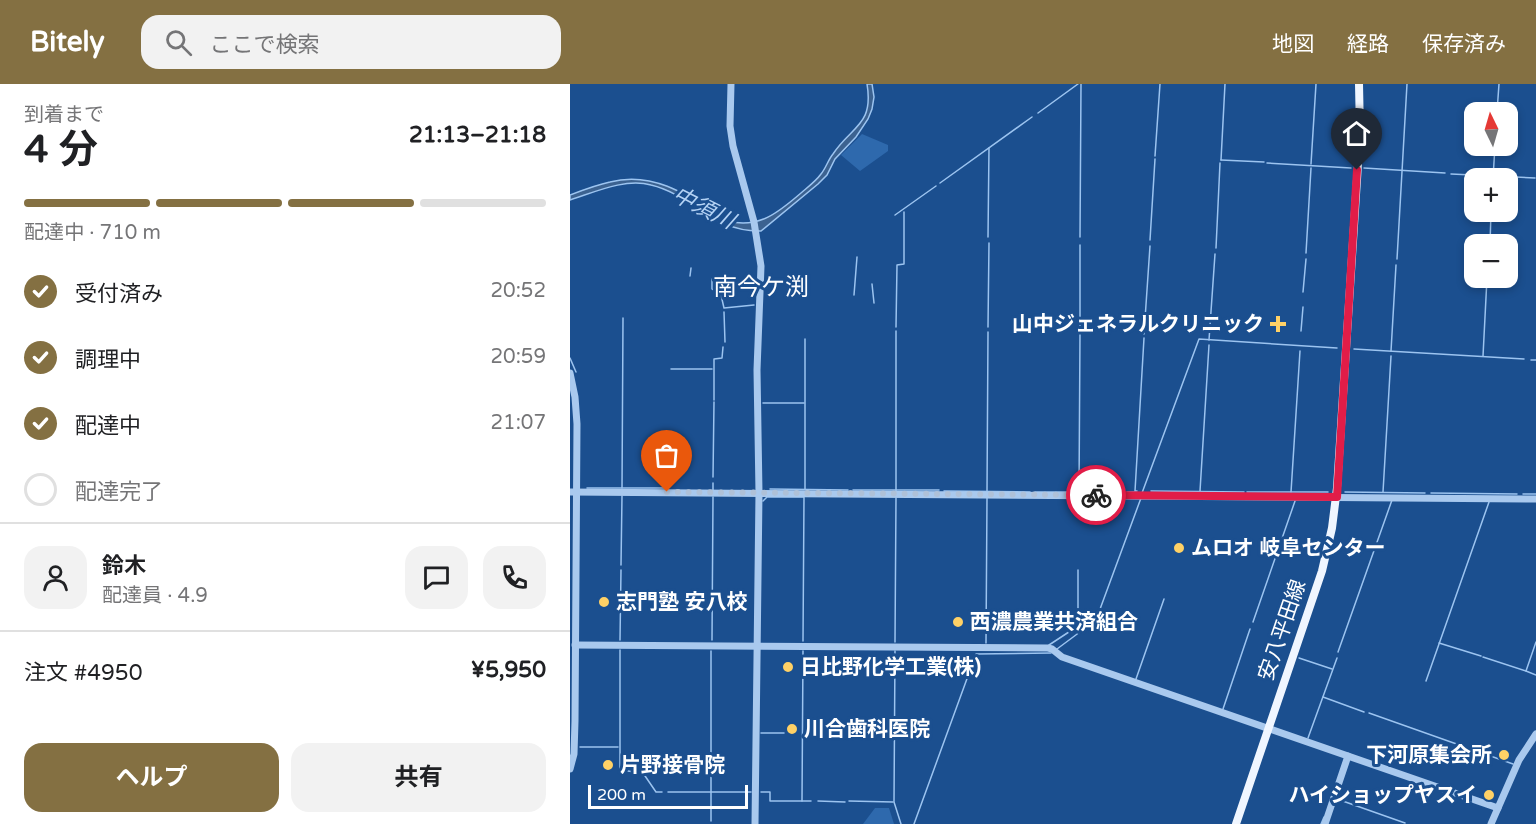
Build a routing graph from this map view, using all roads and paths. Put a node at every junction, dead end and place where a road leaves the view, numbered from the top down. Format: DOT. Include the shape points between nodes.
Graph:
graph roads {
  1 [pos="731,84"];
  2 [pos="1359,84"];
  3 [pos="570,374"];
  4 [pos="573,492"];
  5 [pos="759,493"];
  6 [pos="1337,497"];
  7 [pos="1536,499"];
  8 [pos="575,645"];
  9 [pos="758,647"];
  10 [pos="1268,729"];
  11 [pos="1536,735"];
  12 [pos="1348,756"];
  13 [pos="570,769"];
  14 [pos="1498,808"];
  15 [pos="755,824"];
  16 [pos="1236,824"];
  17 [pos="1325,824"];
  18 [pos="1491,824"];
  1 -- 5 [label="street" via="733,146 754,222 761,266 757,370"];
  2 -- 6 [label="main road, 安八平田線" via="1360,134"];
  3 -- 4 [label="street" via="576,415"];
  4 -- 5 [label="street"];
  4 -- 8 [label="street"];
  5 -- 6 [label="street"];
  5 -- 9 [label="street"];
  6 -- 7 [label="street"];
  6 -- 10 [label="main road, 安八平田線" via="1322,571"];
  8 -- 9 [label="street"];
  8 -- 13 [label="street" via="575,743"];
  9 -- 10 [label="street" via="1054,652"];
  9 -- 15 [label="street"];
  10 -- 12 [label="street"];
  10 -- 16 [label="main road, 安八平田線"];
  11 -- 14 [label="street" via="1519,760"];
  12 -- 14 [label="street"];
  12 -- 17 [label="street"];
  14 -- 18 [label="street"];
}
